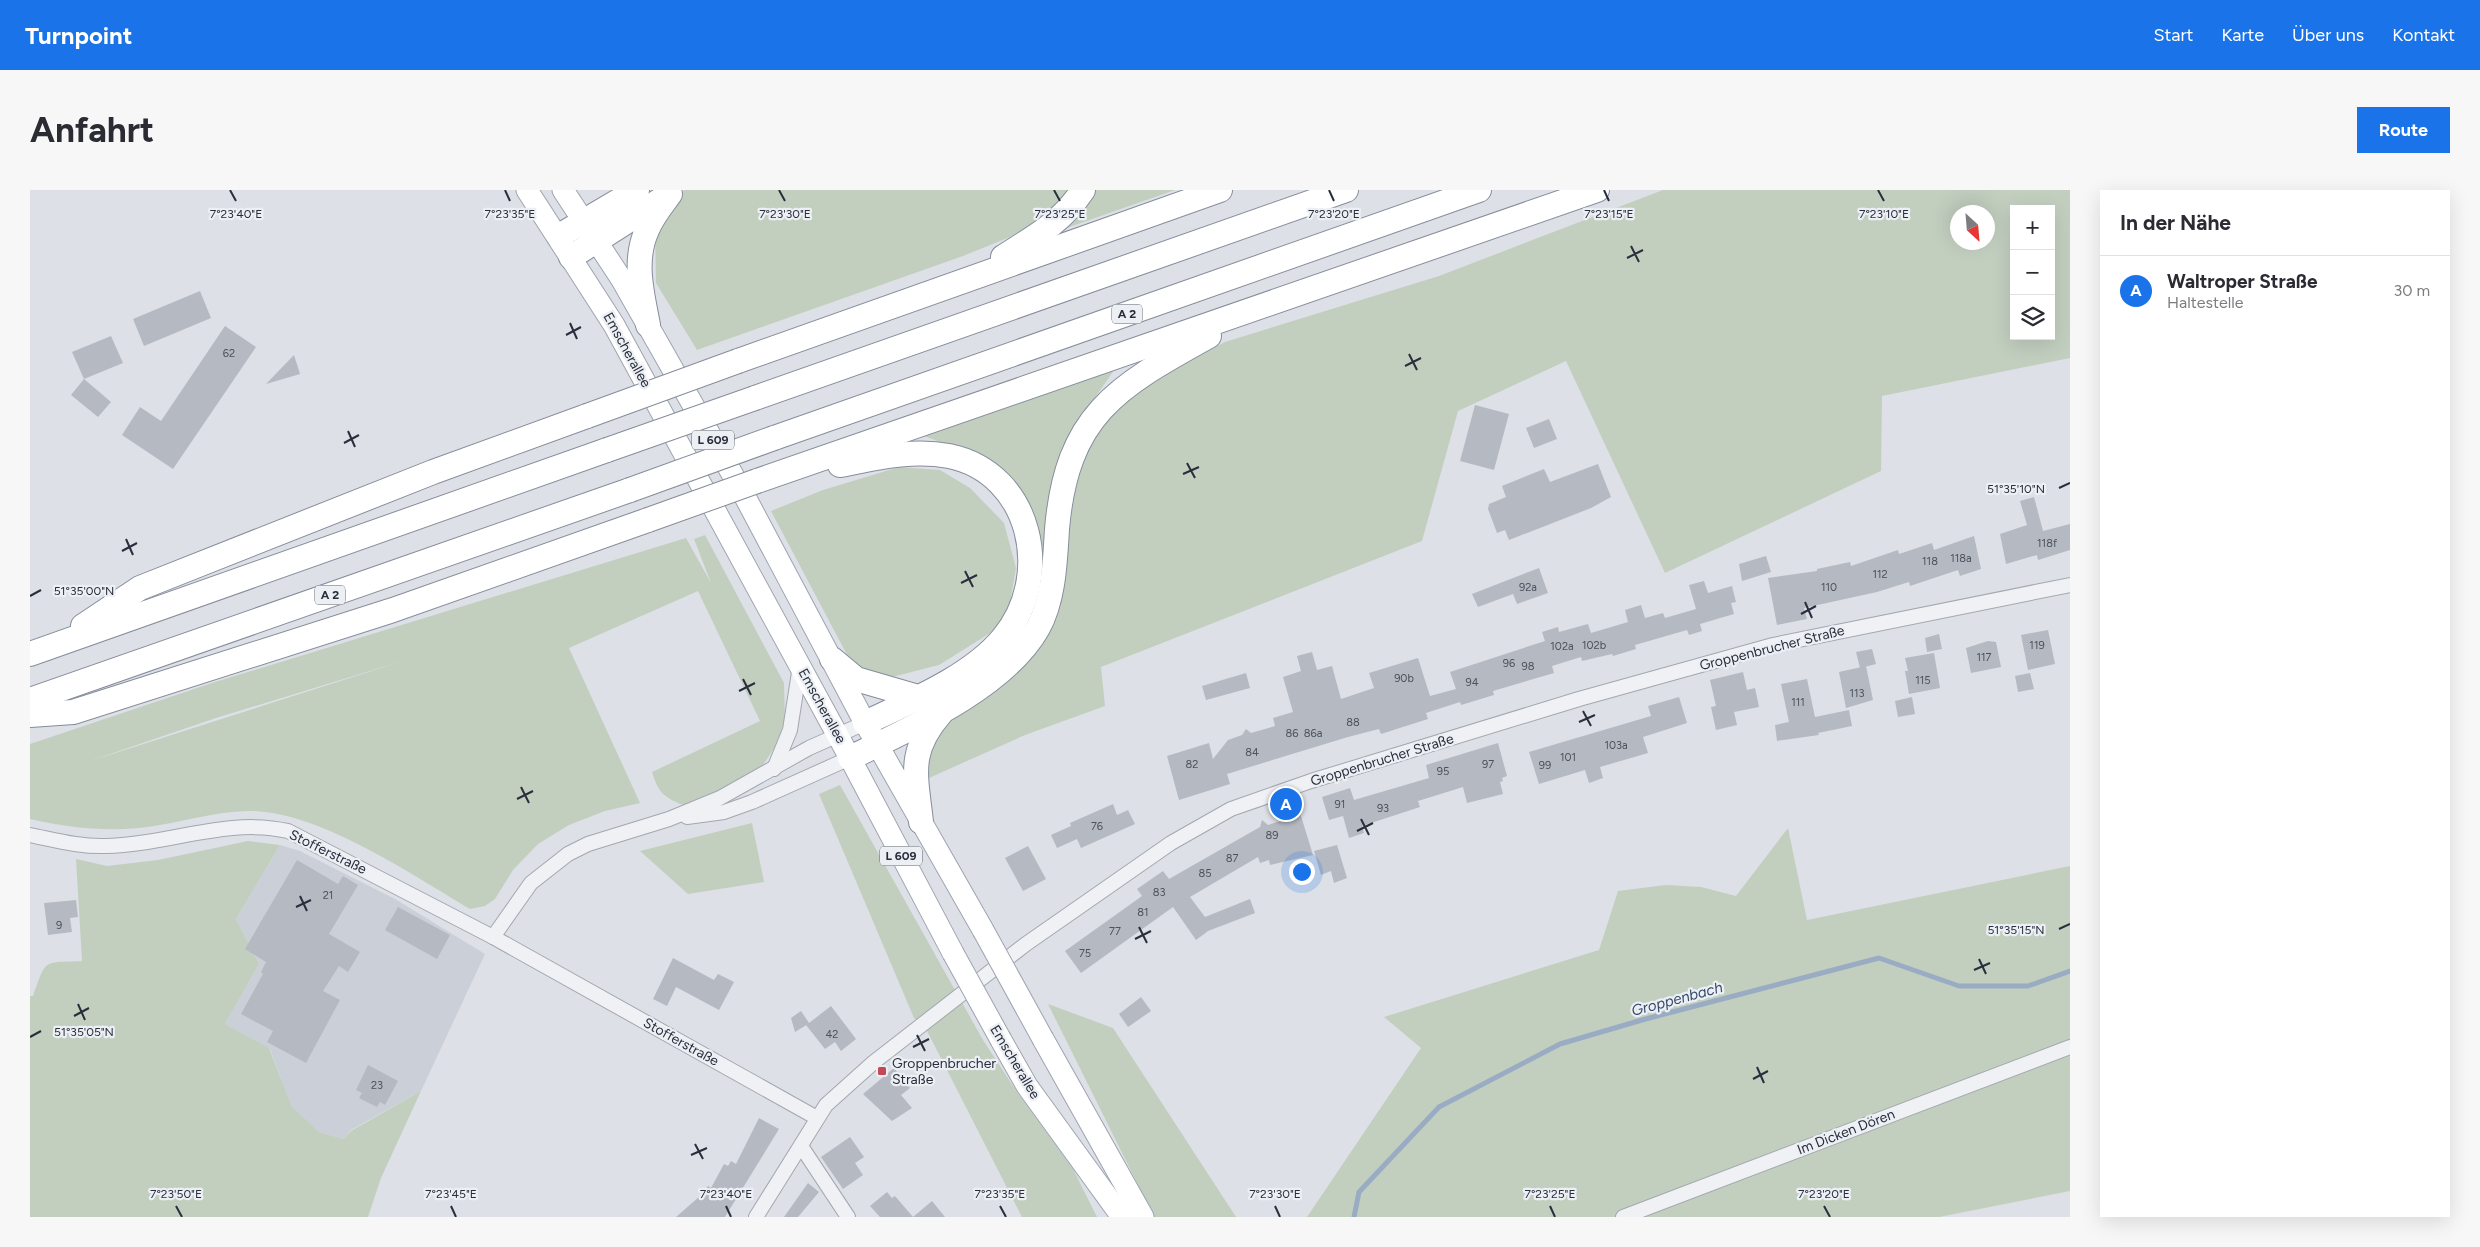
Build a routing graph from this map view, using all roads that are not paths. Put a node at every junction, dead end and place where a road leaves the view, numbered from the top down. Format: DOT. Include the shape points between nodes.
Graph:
graph roads {
  1 [pos="528,190"];
  2 [pos="562,190"];
  3 [pos="637,190"];
  4 [pos="1083,190"];
  5 [pos="1220,190"];
  6 [pos="1346,190"];
  7 [pos="1479,190"];
  8 [pos="1597,190"];
  9 [pos="673,192"];
  10 [pos="591,231"];
  11 [pos="559,236"];
  12 [pos="571,257"];
  13 [pos="970,279"];
  14 [pos="1270,302"];
  15 [pos="648,325"];
  16 [pos="791,472"];
  17 [pos="2070,584"];
  18 [pos="55,645"];
  19 [pos="30,654"];
  20 [pos="832,659"];
  21 [pos="800,665"];
  22 [pos="918,697"];
  23 [pos="30,700"];
  24 [pos="945,708"];
  25 [pos="30,715"];
  26 [pos="865,724"];
  27 [pos="839,736"];
  28 [pos="877,745"];
  29 [pos="850,758"];
  30 [pos="774,769"];
  31 [pos="669,819"];
  32 [pos="921,822"];
  33 [pos="30,835"];
  34 [pos="493,937"];
  35 [pos="2070,1047"];
  36 [pos="817,1118"];
  37 [pos="801,1146"];
  38 [pos="756,1217"];
  39 [pos="848,1217"];
  40 [pos="1122,1217"];
  41 [pos="1143,1217"];
  42 [pos="1623,1217"];
  1 -- 11 [label="main road, Emscherallee / L 609"];
  2 -- 10 [label="main road, L 609"];
  3 -- 10 [label="highway"];
  4 -- 13 [label="highway" via="1068,211 1046,230"];
  5 -- 13 [label="highway"];
  6 -- 18 [label="highway, bridge"];
  7 -- 23 [label="highway, A 2, bridge"];
  8 -- 14 [label="highway"];
  9 -- 10 [label="highway"];
  9 -- 15 [label="highway" via="647,228 640,252 639,272"];
  10 -- 11 [label="highway"];
  10 -- 12 [label="highway"];
  10 -- 15 [label="main road, L 609"];
  11 -- 12 [label="main road, Emscherallee / L 609"];
  12 -- 21 [label="main road, Emscherallee / L 609" via="614,325"];
  13 -- 18 [label="highway, bridge" via="433,472 140,588"];
  14 -- 16 [label="highway"];
  14 -- 24 [label="highway" via="1147,370 1099,410 1088,425 1067,471 1059,507 1055,569 1038,627 1003,671"];
  15 -- 20 [label="main road, L 609"];
  16 -- 22 [label="highway" via="893,455 922,453 950,456 988,475 1006,490 1019,511 1028,535 1032,566 1027,593 1017,616 1003,638 979,660"];
  16 -- 25 [label="highway, bridge" via="757,481 393,610 73,712"];
  17 -- 36 [label="street, Groppenbrucher Straße" via="1774,645 1579,699 1311,781 1231,809 1171,843 1022,947 874,1062 837,1094"];
  18 -- 19 [label="highway"];
  20 -- 22 [label="highway" via="856,679"];
  20 -- 26 [label="main road, L 609"];
  21 -- 27 [label="main road, Emscherallee / L 609"];
  21 -- 30 [label="street" via="790,730"];
  22 -- 26 [label="highway"];
  24 -- 28 [label="highway"];
  24 -- 32 [label="highway" via="918,748 915,765"];
  26 -- 27 [label="street"];
  26 -- 28 [label="main road, L 609"];
  27 -- 29 [label="main road, Emscherallee / L 609"];
  27 -- 30 [label="street" via="809,748"];
  28 -- 29 [label="highway"];
  28 -- 32 [label="main road, L 609"];
  29 -- 31 [label="street" via="724,812"];
  29 -- 40 [label="main road, Emscherallee / L 609, bridge" via="1001,1040 1038,1101"];
  30 -- 31 [label="street" via="720,798"];
  31 -- 34 [label="street" via="606,838 568,854 531,883"];
  32 -- 41 [label="main road, L 609, bridge"];
  33 -- 34 [label="street, Stofferstraße" via="106,846 230,827 288,831"];
  34 -- 36 [label="street, Stofferstraße"];
  35 -- 42 [label="street, Im Dicken Dören"];
  36 -- 37 [label="street, Groppenbrucher Straße"];
  37 -- 38 [label="street, Groppenbrucher Straße"];
  37 -- 39 [label="street"];
}
